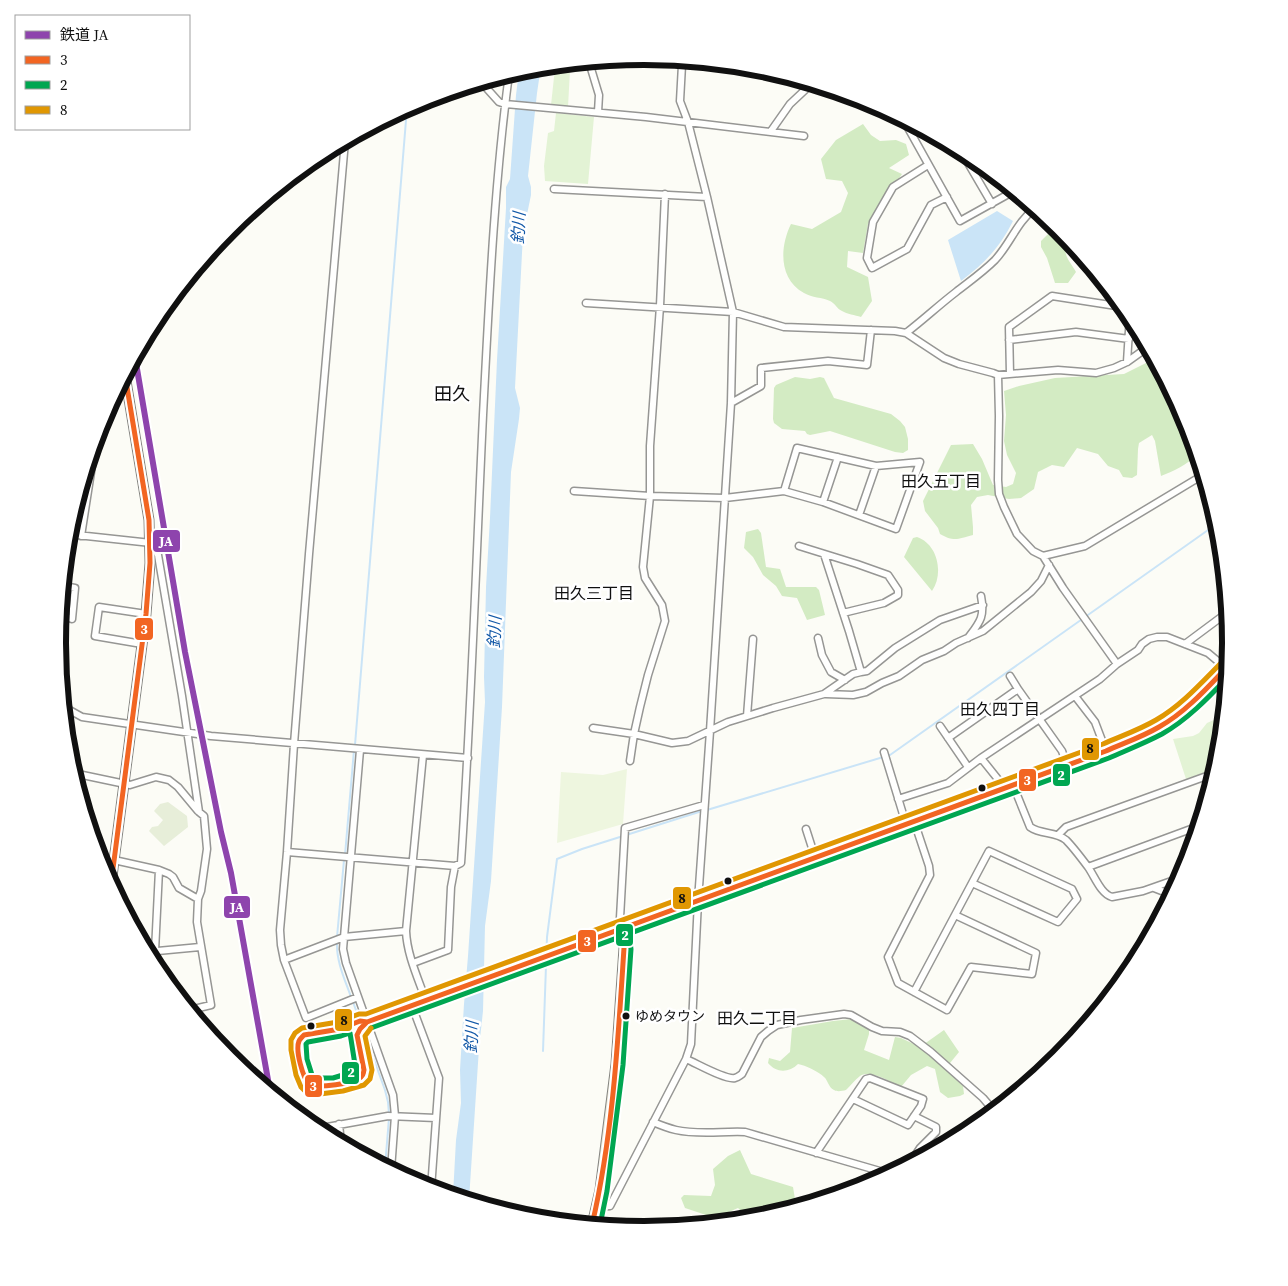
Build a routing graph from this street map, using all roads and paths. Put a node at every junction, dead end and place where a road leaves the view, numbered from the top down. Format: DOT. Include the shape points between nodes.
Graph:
graph roads {
  1 [pos="682,66"];
  2 [pos="591,68"];
  3 [pos="509,81"];
  4 [pos="486,87"];
  5 [pos="806,89"];
  6 [pos="507,104"];
  7 [pos="598,112"];
  8 [pos="688,122"];
  9 [pos="909,130"];
  10 [pos="771,131"];
  11 [pos="804,136"];
  12 [pos="344,149"];
  13 [pos="928,165"];
  14 [pos="970,165"];
  15 [pos="554,188"];
  16 [pos="665,194"];
  17 [pos="1008,194"];
  18 [pos="707,197"];
  19 [pos="947,197"];
  20 [pos="992,204"];
  21 [pos="1030,213"];
  22 [pos="586,303"];
  23 [pos="1113,305"];
  24 [pos="660,306"];
  25 [pos="733,312"];
  26 [pos="1129,329"];
  27 [pos="871,330"];
  28 [pos="906,333"];
  29 [pos="1129,339"];
  30 [pos="1009,340"];
  31 [pos="1143,351"];
  32 [pos="1127,362"];
  33 [pos="1010,374"];
  34 [pos="998,375"];
  35 [pos="127,386"];
  36 [pos="731,403"];
  37 [pos="838,457"];
  38 [pos="876,466"];
  39 [pos="1198,478"];
  40 [pos="89,482"];
  41 [pos="574,491"];
  42 [pos="784,491"];
  43 [pos="650,496"];
  44 [pos="725,498"];
  45 [pos="823,502"];
  46 [pos="859,515"];
  47 [pos="76,535"];
  48 [pos="81,536"];
  49 [pos="150,543"];
  50 [pos="799,546"];
  51 [pos="824,554"];
  52 [pos="1043,556"];
  53 [pos="1049,565"];
  54 [pos="69,587"];
  55 [pos="981,596"];
  56 [pos="983,606"];
  57 [pos="843,613"];
  58 [pos="146,614"];
  59 [pos="67,617"];
  60 [pos="1221,617"];
  61 [pos="818,638"];
  62 [pos="753,639"];
  63 [pos="968,639"];
  64 [pos="142,644"];
  65 [pos="1185,644"];
  66 [pos="1221,662"];
  67 [pos="1117,664"];
  68 [pos="861,672"];
  69 [pos="1221,674"];
  70 [pos="1010,676"];
  71 [pos="845,680"];
  72 [pos="1018,689"];
  73 [pos="824,694"];
  74 [pos="1075,696"];
  75 [pos="70,710"];
  76 [pos="747,716"];
  77 [pos="1040,720"];
  78 [pos="132,724"];
  79 [pos="940,726"];
  80 [pos="593,728"];
  81 [pos="710,731"];
  82 [pos="186,732"];
  83 [pos="634,734"];
  84 [pos="948,738"];
  85 [pos="294,744"];
  86 [pos="360,750"];
  87 [pos="1106,750"];
  88 [pos="884,752"];
  89 [pos="422,754"];
  90 [pos="468,758"];
  91 [pos="981,758"];
  92 [pos="630,761"];
  93 [pos="1067,765"];
  94 [pos="968,767"];
  95 [pos="82,775"];
  96 [pos="1206,776"];
  97 [pos="124,784"];
  98 [pos="1009,786"];
  99 [pos="898,799"];
  100 [pos="704,805"];
  101 [pos="199,812"];
  102 [pos="910,823"];
  103 [pos="806,829"];
  104 [pos="1191,829"];
  105 [pos="1058,835"];
  106 [pos="287,852"];
  107 [pos="351,857"];
  108 [pos="815,857"];
  109 [pos="114,860"];
  110 [pos="413,862"];
  111 [pos="111,866"];
  112 [pos="455,866"];
  113 [pos="1088,866"];
  114 [pos="159,870"];
  115 [pos="1170,882"];
  116 [pos="972,883"];
  117 [pos="1154,888"];
  118 [pos="1165,892"];
  119 [pos="198,898"];
  120 [pos="698,901"];
  121 [pos="955,915"];
  122 [pos="621,929"];
  123 [pos="406,931"];
  124 [pos="344,937"];
  125 [pos="200,948"];
  126 [pos="156,951"];
  127 [pos="284,960"];
  128 [pos="413,963"];
  129 [pos="914,992"];
  130 [pos="358,997"];
  131 [pos="426,1000"];
  132 [pos="412,1006"];
  133 [pos="196,1009"];
  134 [pos="367,1022"];
  135 [pos="686,1059"];
  136 [pos="853,1099"];
  137 [pos="990,1106"];
  138 [pos="395,1116"];
  139 [pos="914,1116"];
  140 [pos="436,1118"];
  141 [pos="653,1122"];
  142 [pos="339,1124"];
  143 [pos="327,1127"];
  144 [pos="340,1135"];
  145 [pos="917,1152"];
  146 [pos="816,1153"];
  147 [pos="392,1163"];
  148 [pos="879,1171"];
  149 [pos="432,1180"];
  150 [pos="597,1207"];
  151 [pos="594,1219"];
  1 -- 8 [label="street" via="680,101"];
  2 -- 7 [label="street" via="599,95"];
  3 -- 6 [label="street"];
  4 -- 6 [label="street" via="499,102"];
  5 -- 10 [label="street" via="790,104"];
  6 -- 7 [label="street"];
  6 -- 90 [label="street" via="487,330"];
  7 -- 8 [label="street"];
  8 -- 10 [label="street"];
  8 -- 18 [label="street"];
  9 -- 13 [label="street"];
  10 -- 11 [label="street"];
  12 -- 85 [label="street"];
  13 -- 19 [label="street"];
  13 -- 19 [label="street" via="893,187 873,222 866,258 872,268 907,250 931,206"];
  14 -- 20 [label="street"];
  15 -- 16 [label="street"];
  16 -- 18 [label="street"];
  16 -- 24 [label="street"];
  17 -- 20 [label="street"];
  18 -- 25 [label="street"];
  19 -- 20 [label="street" via="960,221"];
  21 -- 28 [label="street" via="1004,249 980,274"];
  22 -- 24 [label="street"];
  23 -- 30 [label="street" via="1052,296 1008,327"];
  24 -- 25 [label="street"];
  24 -- 43 [label="street" via="650,446"];
  25 -- 27 [label="street" via="784,327"];
  25 -- 36 [label="street"];
  26 -- 29 [label="street"];
  27 -- 28 [label="street"];
  27 -- 36 [label="street" via="867,365 828,361 761,368 762,386"];
  28 -- 34 [label="street" via="944,358"];
  29 -- 30 [label="street" via="1076,332"];
  29 -- 32 [label="street"];
  30 -- 33 [label="street"];
  31 -- 32 [label="street"];
  32 -- 33 [label="street" via="1096,373 1058,370"];
  33 -- 34 [label="street"];
  34 -- 52 [label="street" via="999,494 1017,534"];
  35 -- 49 [label="main road"];
  36 -- 44 [label="street"];
  37 -- 38 [label="street"];
  37 -- 42 [label="street" via="797,448"];
  37 -- 45 [label="street"];
  38 -- 46 [label="street"];
  38 -- 46 [label="street" via="920,462 896,529"];
  39 -- 52 [label="street" via="1084,546"];
  40 -- 48 [label="street"];
  41 -- 43 [label="street"];
  42 -- 44 [label="street"];
  42 -- 45 [label="street"];
  43 -- 44 [label="street"];
  43 -- 83 [label="street" via="643,567 645,578 662,605 665,621"];
  44 -- 81 [label="street"];
  45 -- 46 [label="street"];
  47 -- 48 [label="street"];
  48 -- 49 [label="street"];
  49 -- 58 [label="main road"];
  49 -- 82 [label="street" via="158,555"];
  50 -- 51 [label="street"];
  51 -- 57 [label="street"];
  51 -- 57 [label="street" via="888,575 898,590 898,595 884,603"];
  52 -- 53 [label="street"];
  53 -- 63 [label="street" via="1031,592 983,631"];
  53 -- 67 [label="street"];
  54 -- 59 [label="street" via="76,588 72,619"];
  55 -- 56 [label="street"];
  56 -- 63 [label="street" via="983,615"];
  56 -- 68 [label="street" via="940,620"];
  57 -- 68 [label="street"];
  58 -- 64 [label="main road"];
  58 -- 64 [label="street" via="99,607 95,636"];
  60 -- 65 [label="street"];
  61 -- 71 [label="street" via="831,672"];
  62 -- 76 [label="street"];
  63 -- 73 [label="street" via="922,660 866,692"];
  64 -- 78 [label="main road"];
  65 -- 66 [label="street"];
  65 -- 67 [label="street" via="1167,637 1149,639"];
  67 -- 74 [label="street"];
  68 -- 71 [label="street"];
  69 -- 87 [label="main road" via="1171,719"];
  70 -- 72 [label="street"];
  71 -- 73 [label="street"];
  72 -- 77 [label="street"];
  72 -- 84 [label="street"];
  73 -- 76 [label="street"];
  74 -- 77 [label="street"];
  74 -- 87 [label="street" via="1096,722"];
  75 -- 78 [label="street" via="82,717"];
  76 -- 81 [label="street"];
  77 -- 91 [label="street"];
  77 -- 93 [label="street" via="1062,751"];
  78 -- 82 [label="street"];
  78 -- 97 [label="main road"];
  79 -- 84 [label="street"];
  80 -- 83 [label="street"];
  81 -- 83 [label="street" via="688,741 672,743"];
  81 -- 100 [label="street"];
  82 -- 85 [label="street"];
  82 -- 101 [label="street"];
  83 -- 92 [label="street"];
  84 -- 94 [label="street"];
  85 -- 86 [label="street"];
  85 -- 106 [label="street"];
  86 -- 89 [label="street"];
  86 -- 107 [label="street"];
  87 -- 93 [label="main road"];
  88 -- 99 [label="street"];
  89 -- 90 [label="street"];
  89 -- 110 [label="street"];
  90 -- 112 [label="street" via="461,863"];
  91 -- 94 [label="street"];
  91 -- 98 [label="street"];
  93 -- 98 [label="main road"];
  94 -- 99 [label="street" via="948,783"];
  95 -- 97 [label="street"];
  96 -- 105 [label="street" via="1066,827"];
  97 -- 101 [label="street" via="156,778 169,780"];
  97 -- 109 [label="main road"];
  98 -- 102 [label="main road"];
  98 -- 105 [label="street" via="1030,827"];
  99 -- 102 [label="street"];
  100 -- 120 [label="street"];
  100 -- 122 [label="street" via="625,828"];
  101 -- 119 [label="street" via="204,816 207,849"];
  102 -- 108 [label="main road"];
  102 -- 129 [label="street" via="930,875 888,957 898,983"];
  103 -- 108 [label="street"];
  104 -- 113 [label="street"];
  105 -- 113 [label="street"];
  106 -- 107 [label="street"];
  106 -- 127 [label="street" via="280,930"];
  107 -- 110 [label="street"];
  107 -- 124 [label="street"];
  108 -- 120 [label="main road"];
  109 -- 111 [label="main road"];
  109 -- 114 [label="street"];
  110 -- 112 [label="street"];
  110 -- 123 [label="street"];
  112 -- 128 [label="street" via="448,950"];
  113 -- 117 [label="street" via="1109,896"];
  114 -- 119 [label="street" via="174,877 179,888"];
  114 -- 126 [label="street"];
  115 -- 117 [label="street"];
  116 -- 116 [label="street" via="989,851 1072,889 1077,899 1058,922"];
  116 -- 121 [label="street"];
  117 -- 118 [label="street"];
  119 -- 125 [label="street"];
  120 -- 122 [label="main road"];
  120 -- 135 [label="street" via="691,1044"];
  121 -- 129 [label="street"];
  121 -- 129 [label="street" via="1036,953 1032,974 971,967 947,1010"];
  122 -- 131 [label="street"];
  122 -- 150 [label="main road" via="624,948 616,1064"];
  123 -- 124 [label="street"];
  123 -- 128 [label="street"];
  124 -- 127 [label="street"];
  124 -- 130 [label="street" via="346,963"];
  125 -- 126 [label="street"];
  125 -- 133 [label="street" via="211,1005"];
  127 -- 130 [label="street" via="306,1018"];
  128 -- 131 [label="street"];
  130 -- 134 [label="street"];
  131 -- 132 [label="street"];
  132 -- 134 [label="street"];
  132 -- 140 [label="street" via="439,1078"];
  134 -- 138 [label="street" via="393,1095"];
  135 -- 137 [label="street" via="723,1076 737,1078 761,1037 777,1025 851,1015 882,1031 910,1036"];
  135 -- 141 [label="street"];
  136 -- 139 [label="street" via="908,1125"];
  136 -- 139 [label="street" via="870,1078 923,1099"];
  136 -- 146 [label="street"];
  138 -- 140 [label="street"];
  138 -- 142 [label="street"];
  138 -- 147 [label="street"];
  139 -- 145 [label="street" via="936,1127 936,1132"];
  140 -- 149 [label="street"];
  141 -- 146 [label="street" via="675,1130 700,1133 745,1132"];
  141 -- 150 [label="street" via="610,1206"];
  142 -- 143 [label="street"];
  142 -- 144 [label="street"];
  146 -- 148 [label="street"];
  150 -- 151 [label="main road"];
}
